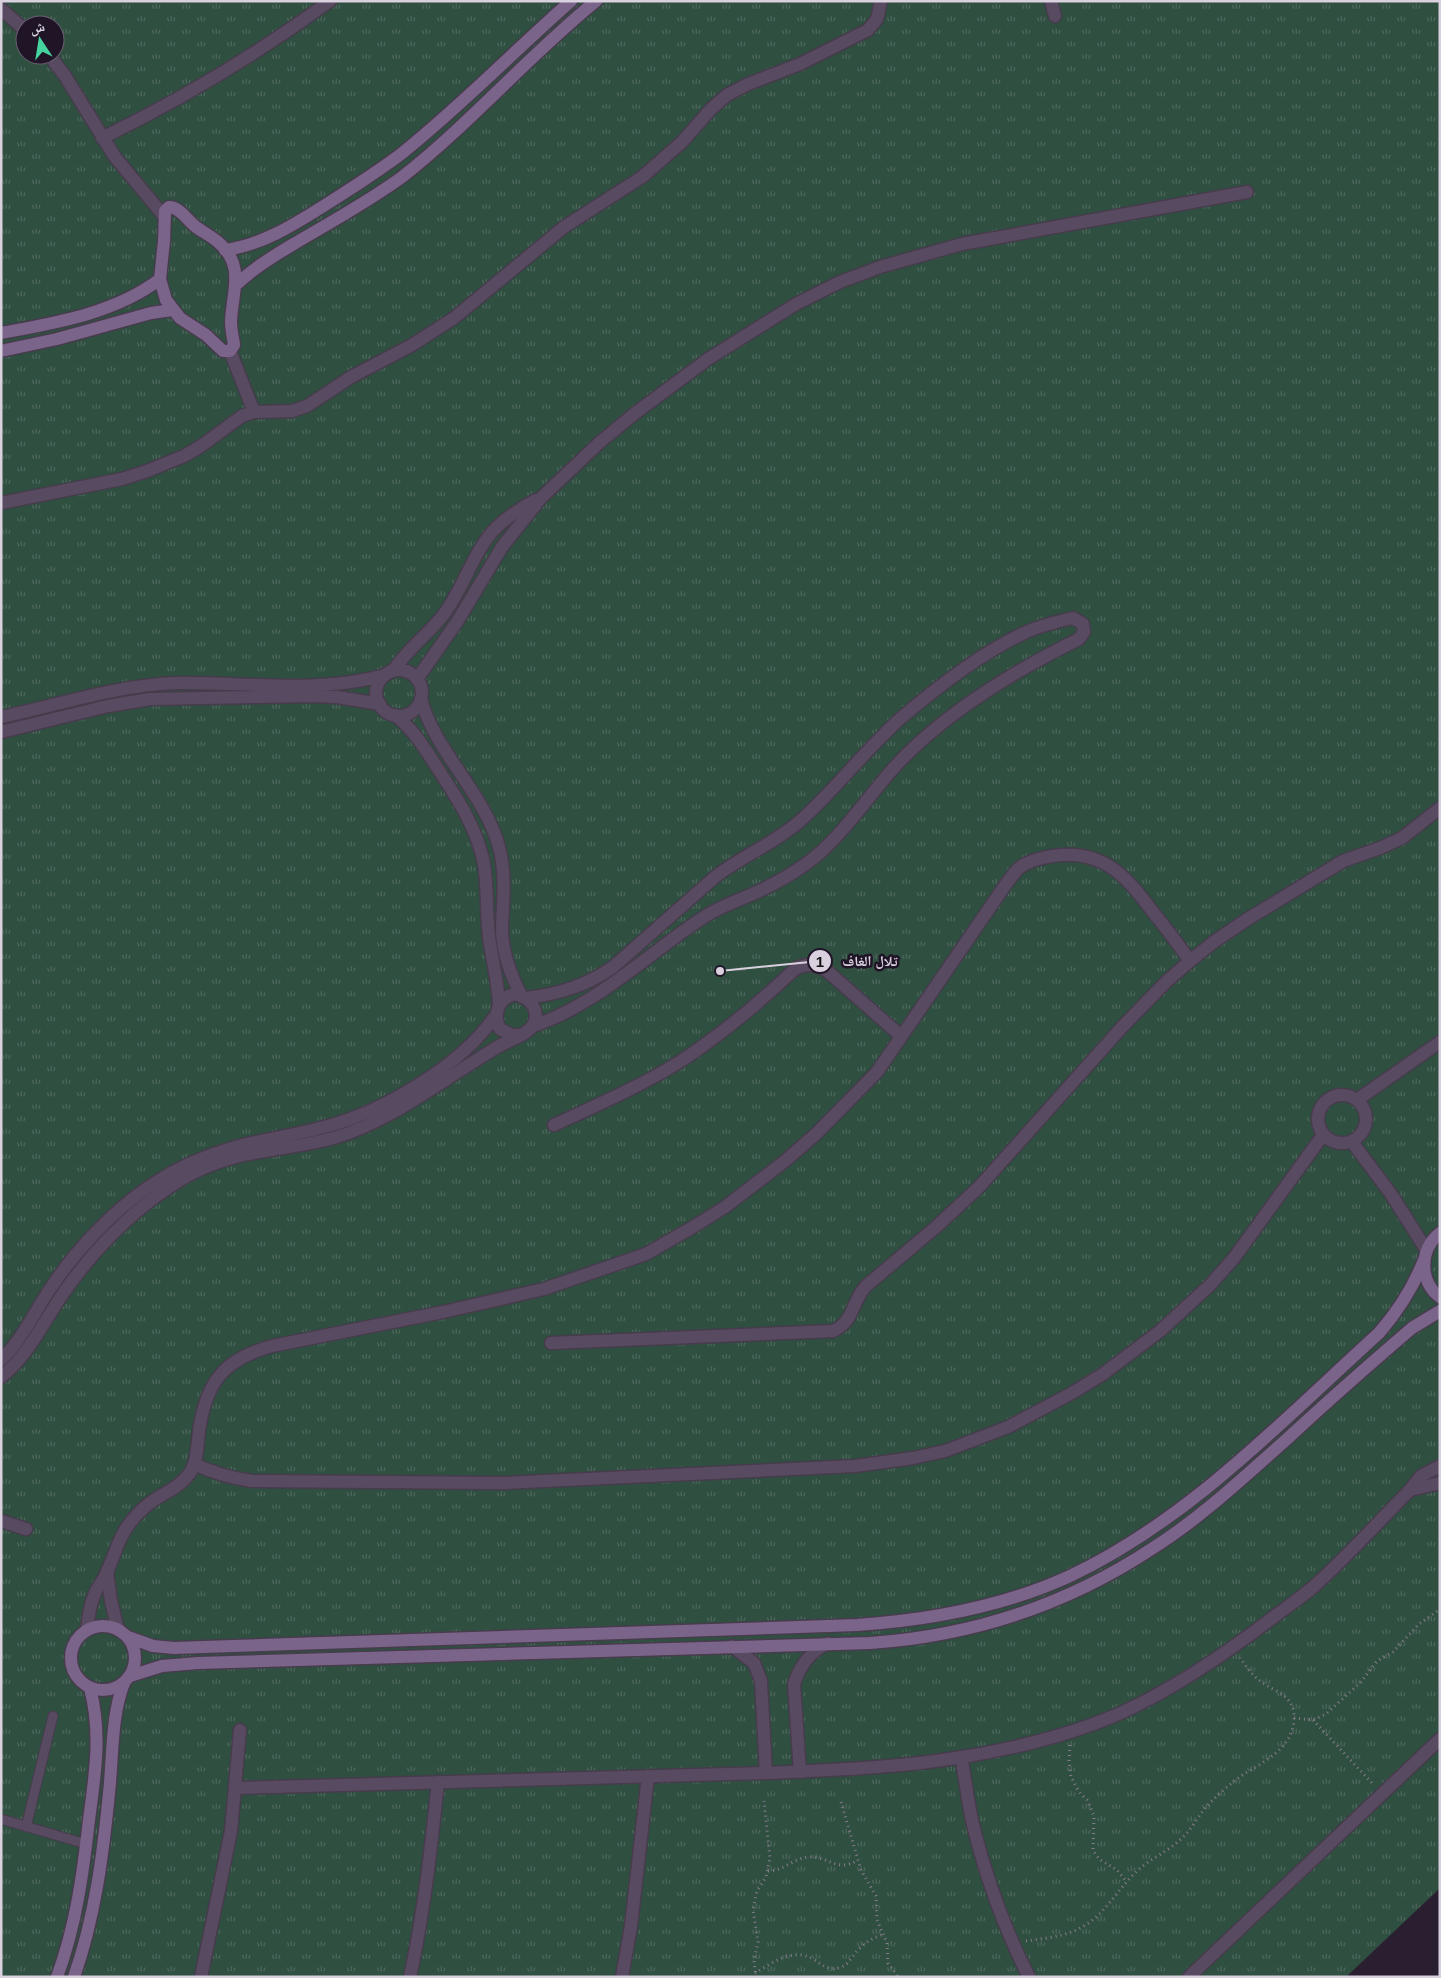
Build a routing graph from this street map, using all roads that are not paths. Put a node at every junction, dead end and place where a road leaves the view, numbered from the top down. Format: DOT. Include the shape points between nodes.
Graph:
graph roads {
  1 [pos="330,1"];
  2 [pos="571,1"];
  3 [pos="596,1"];
  4 [pos="881,1"];
  5 [pos="1051,1"];
  6 [pos="1,9"];
  7 [pos="1055,16"];
  8 [pos="15,21"];
  9 [pos="56,65"];
  10 [pos="102,138"];
  11 [pos="1247,192"];
  12 [pos="164,216"];
  13 [pos="225,250"];
  14 [pos="160,279"];
  15 [pos="237,284"];
  16 [pos="172,310"];
  17 [pos="1,333"];
  18 [pos="230,351"];
  19 [pos="1,352"];
  20 [pos="254,412"];
  21 [pos="541,498"];
  22 [pos="1,503"];
  23 [pos="474,562"];
  24 [pos="487,569"];
  25 [pos="389,673"];
  26 [pos="418,679"];
  27 [pos="294,691"];
  28 [pos="421,700"];
  29 [pos="380,704"];
  30 [pos="395,715"];
  31 [pos="1,717"];
  32 [pos="1,732"];
  33 [pos="1440,808"];
  34 [pos="1190,961"];
  35 [pos="524,997"];
  36 [pos="497,1010"];
  37 [pos="533,1026"];
  38 [pos="519,1035"];
  39 [pos="901,1036"];
  40 [pos="1440,1042"];
  41 [pos="1357,1100"];
  42 [pos="554,1125"];
  43 [pos="1324,1135"];
  44 [pos="1352,1142"];
  45 [pos="1440,1233"];
  46 [pos="1425,1256"];
  47 [pos="1440,1297"];
  48 [pos="1440,1311"];
  49 [pos="551,1343"];
  50 [pos="1,1360"];
  51 [pos="1,1377"];
  52 [pos="194,1464"];
  53 [pos="1440,1466"];
  54 [pos="1440,1483"];
  55 [pos="1410,1490"];
  56 [pos="1,1521"];
  57 [pos="26,1529"];
  58 [pos="107,1571"];
  59 [pos="87,1630"];
  60 [pos="123,1633"];
  61 [pos="828,1644"];
  62 [pos="732,1646"];
  63 [pos="127,1680"];
  64 [pos="90,1688"];
  65 [pos="53,1716"];
  66 [pos="240,1730"];
  67 [pos="1440,1739"];
  68 [pos="961,1757"];
  69 [pos="800,1772"];
  70 [pos="766,1773"];
  71 [pos="648,1776"];
  72 [pos="438,1782"];
  73 [pos="236,1788"];
  74 [pos="1,1819"];
  75 [pos="26,1827"];
  76 [pos="86,1844"];
  77 [pos="57,1977"];
  78 [pos="74,1977"];
  79 [pos="201,1977"];
  80 [pos="410,1977"];
  81 [pos="622,1977"];
  82 [pos="1029,1977"];
  83 [pos="1189,1977"];
  1 -- 10 [label="street" via="215,79"];
  2 -- 13 [label="street" via="426,133 374,173 268,237"];
  3 -- 15 [label="street" via="433,152 364,202 259,265"];
  4 -- 20 [label="street" via="877,19 868,30 728,95 682,142 642,176 564,227 434,332 351,377 307,406 292,411"];
  5 -- 7 [label="street"];
  6 -- 8 [label="street"];
  9 -- 10 [label="street"];
  10 -- 12 [label="street"];
  11 -- 21 [label="street" via="962,244 840,282 753,330 671,386 599,443"];
  12 -- 13 [label="street" via="169,207 174,207"];
  12 -- 14 [label="street"];
  13 -- 15 [label="street" via="234,265"];
  14 -- 16 [label="street"];
  14 -- 17 [label="street" via="133,297 117,303 54,322"];
  15 -- 18 [label="street" via="231,321 234,345"];
  16 -- 18 [label="street" via="223,351"];
  16 -- 19 [label="street" via="151,312"];
  18 -- 20 [label="street"];
  20 -- 22 [label="street" via="230,423 184,456 147,471 88,487"];
  21 -- 23 [label="street" via="500,525"];
  21 -- 24 [label="street"];
  23 -- 24 [label="street"];
  23 -- 25 [label="street" via="443,616"];
  24 -- 26 [label="street" via="457,622"];
  25 -- 26 [label="street" via="406,671"];
  25 -- 27 [label="street"];
  25 -- 29 [label="street" via="376,692"];
  26 -- 28 [label="street"];
  27 -- 29 [label="street"];
  27 -- 31 [label="street" via="196,684 148,685"];
  27 -- 32 [label="street" via="150,699"];
  28 -- 30 [label="street" via="408,714"];
  28 -- 35 [label="street" via="428,720 482,808 495,836 502,864 504,944 511,973"];
  29 -- 30 [label="street"];
  30 -- 36 [label="street" via="425,749 463,809 478,841 487,884 488,935 497,982"];
  33 -- 34 [label="street" via="1402,838 1343,861 1246,920"];
  34 -- 39 [label="street" via="1120,872 1089,857 1054,855 1019,868"];
  34 -- 49 [label="street" via="1123,1026 979,1187 866,1286 856,1298 850,1318 839,1328 833,1331"];
  35 -- 36 [label="street" via="509,996"];
  35 -- 37 [label="street" via="534,1008"];
  35 -- 37 [label="street" via="576,988 613,967 715,877 801,820 900,719 993,651 1047,624 1073,618 1082,624 1084,632 1079,639 983,693 928,735 888,774 836,838 800,868 778,882 701,918 611,986 566,1013"];
  36 -- 38 [label="street" via="500,1029"];
  36 -- 50 [label="street" via="478,1038 458,1057 368,1112 330,1126 232,1148 188,1164 151,1185 117,1212 78,1253 48,1292 13,1348"];
  37 -- 38 [label="street"];
  38 -- 51 [label="street" via="408,1103 362,1127 315,1142 225,1160 171,1186 96,1252 23,1355"];
  39 -- 42 [label="street" via="826,970 812,964 804,965 795,969 741,1018 680,1062"];
  39 -- 52 [label="street" via="877,1072 824,1127 785,1161 725,1207 646,1254 544,1289 272,1346 240,1358 227,1366 208,1395"];
  40 -- 41 [label="street"];
  41 -- 43 [label="street" via="1350,1096 1334,1096 1322,1106 1318,1120"];
  41 -- 44 [label="street" via="1367,1120 1362,1133"];
  43 -- 44 [label="street" via="1334,1142"];
  43 -- 52 [label="street" via="1234,1258 1160,1331 1072,1393 1008,1427 946,1451 855,1466 504,1483 252,1481 219,1475"];
  44 -- 46 [label="street" via="1391,1194"];
  45 -- 46 [label="street"];
  46 -- 47 [label="street" via="1426,1279"];
  46 -- 60 [label="street" via="1395,1315 1270,1433 1209,1485 1143,1534 1095,1564 1042,1588 999,1602 952,1614 857,1625 182,1647 153,1646"];
  48 -- 61 [label="street" via="1392,1345 1223,1496 1153,1548 1096,1582 1037,1608 980,1626 896,1641"];
  52 -- 58 [label="street" via="187,1478 149,1504 131,1521"];
  53 -- 55 [label="street" via="1421,1476"];
  54 -- 55 [label="street"];
  55 -- 68 [label="street" via="1310,1590 1232,1648 1160,1693 1073,1730 1002,1750"];
  56 -- 57 [label="street"];
  58 -- 59 [label="street" via="91,1604"];
  58 -- 60 [label="street" via="111,1601"];
  59 -- 60 [label="street" via="102,1626"];
  59 -- 64 [label="street" via="75,1643 71,1660 76,1677"];
  60 -- 63 [label="street" via="135,1652 136,1661"];
  61 -- 62 [label="street"];
  61 -- 69 [label="street" via="810,1656 797,1673 794,1684"];
  62 -- 63 [label="street" via="198,1663 162,1666"];
  62 -- 70 [label="street" via="754,1663 761,1681"];
  63 -- 64 [label="street" via="108,1690"];
  63 -- 78 [label="street" via="115,1713 98,1888"];
  64 -- 76 [label="street" via="98,1736"];
  65 -- 75 [label="lane"];
  66 -- 73 [label="street"];
  67 -- 83 [label="street"];
  68 -- 69 [label="street" via="903,1765"];
  68 -- 82 [label="street" via="974,1828 990,1886"];
  69 -- 70 [label="street"];
  70 -- 71 [label="street"];
  71 -- 72 [label="street"];
  71 -- 81 [label="street" via="632,1926"];
  72 -- 73 [label="street"];
  72 -- 80 [label="street" via="419,1937"];
  73 -- 79 [label="street" via="229,1840"];
  74 -- 75 [label="lane"];
  75 -- 76 [label="lane"];
  76 -- 77 [label="street" via="74,1920"];
}
